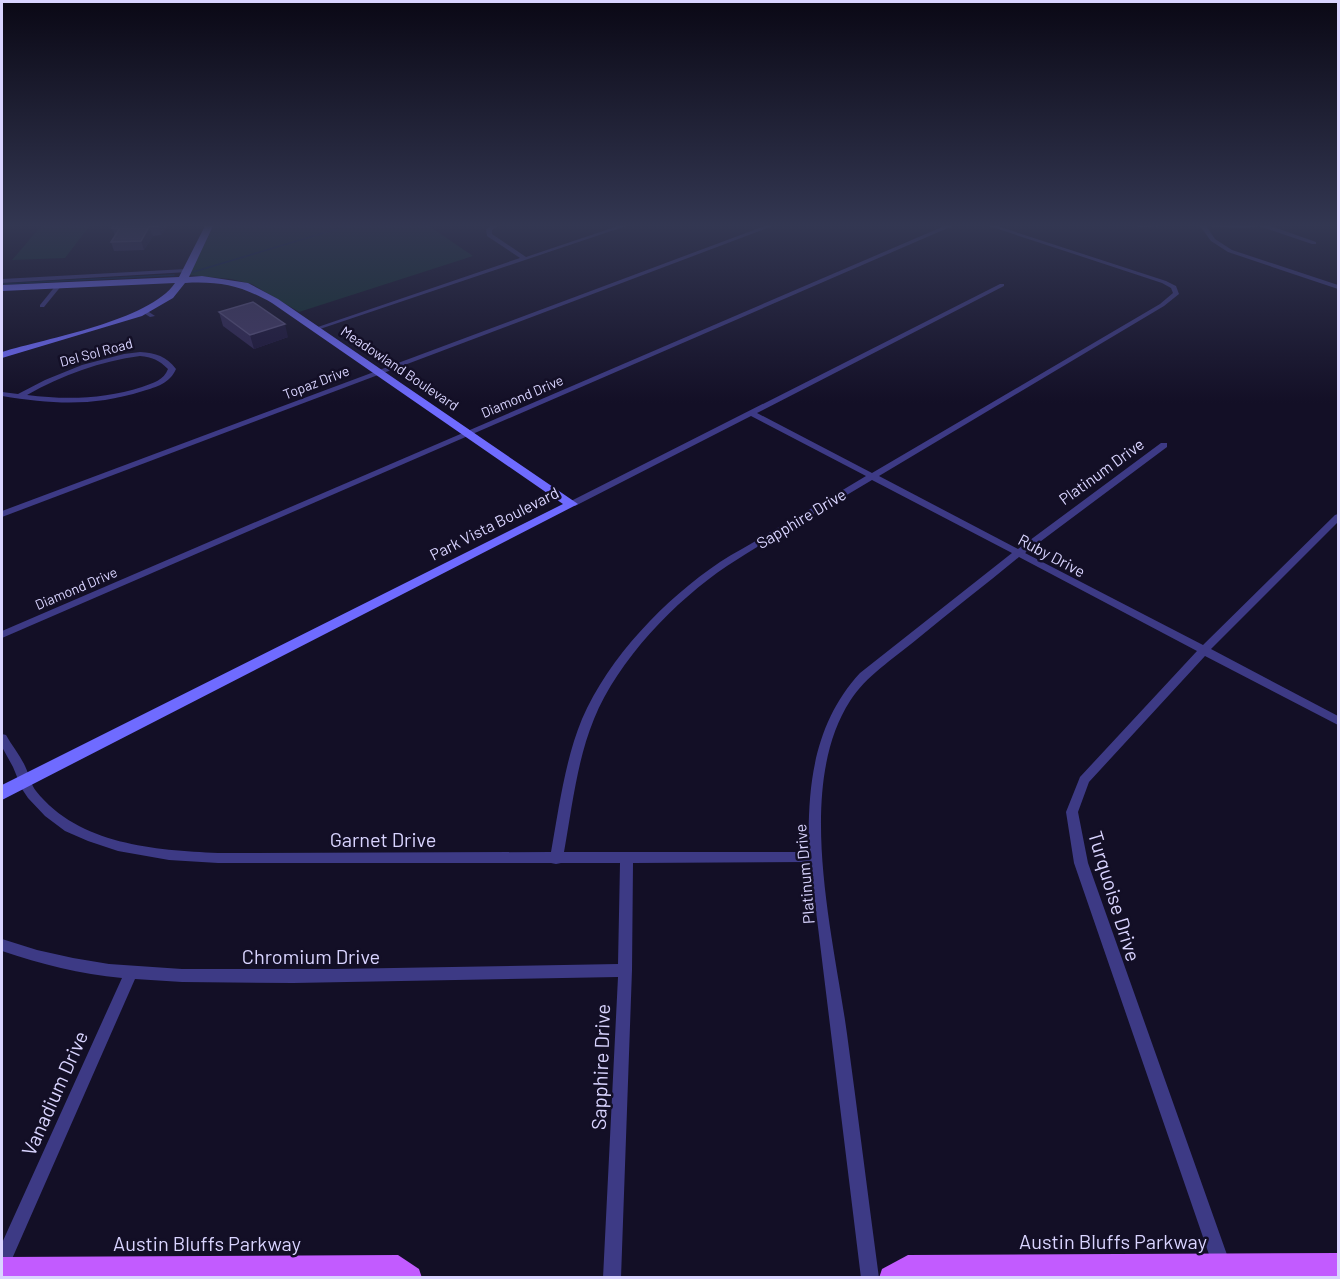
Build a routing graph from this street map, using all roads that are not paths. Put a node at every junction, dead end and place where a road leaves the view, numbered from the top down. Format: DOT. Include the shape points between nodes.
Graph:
graph roads {
  1 [pos="75,284"];
  2 [pos="178,284"];
  3 [pos="237,284"];
  4 [pos="451,284"];
  5 [pos="616,284"];
  6 [pos="817,284"];
  7 [pos="1164,284"];
  8 [pos="59,285"];
  9 [pos="1002,285"];
  10 [pos="2,288"];
  11 [pos="42,306"];
  12 [pos="315,329"];
  13 [pos="2,355"];
  14 [pos="380,372"];
  15 [pos="2,393"];
  16 [pos="20,396"];
  17 [pos="752,413"];
  18 [pos="469,433"];
  19 [pos="1164,446"];
  20 [pos="870,476"];
  21 [pos="572,504"];
  22 [pos="2,514"];
  23 [pos="1338,517"];
  24 [pos="1017,554"];
  25 [pos="2,635"];
  26 [pos="1203,651"];
  27 [pos="1338,721"];
  28 [pos="2,738"];
  29 [pos="25,781"];
  30 [pos="2,793"];
  31 [pos="816,857"];
  32 [pos="556,858"];
  33 [pos="627,858"];
  34 [pos="2,945"];
  35 [pos="625,970"];
  36 [pos="131,973"];
  37 [pos="2,1263"];
  38 [pos="1222,1266"];
  39 [pos="1338,1266"];
  40 [pos="2,1270"];
  41 [pos="410,1278"];
  42 [pos="612,1278"];
  43 [pos="870,1278"];
  44 [pos="891,1278"];
  1 -- 8 [label="street, Meadowland Boulevard"];
  2 -- 13 [label="street" via="166,300 148,314 118,317 12,348"];
  3 -- 12 [label="street, Meadowland Boulevard" via="263,293"];
  4 -- 12 [label="street"];
  5 -- 14 [label="street, Topaz Drive"];
  6 -- 18 [label="street, Diamond Drive"];
  7 -- 20 [label="street, Sapphire Drive" via="1176,289 1176,294 1162,304"];
  8 -- 10 [label="street, Meadowland Boulevard"];
  8 -- 11 [label="street"];
  9 -- 17 [label="street, Park Vista Boulevard"];
  12 -- 14 [label="street, Meadowland Boulevard"];
  14 -- 18 [label="street, Meadowland Boulevard"];
  14 -- 22 [label="street, Topaz Drive"];
  15 -- 16 [label="street, Del Sol Road"];
  16 -- 16 [label="street, Del Sol Road" via="51,379 133,354 159,358 172,369 173,376 154,386 78,406"];
  17 -- 20 [label="street, Ruby Drive"];
  17 -- 21 [label="street, Park Vista Boulevard"];
  18 -- 21 [label="street, Meadowland Boulevard"];
  18 -- 25 [label="street, Diamond Drive"];
  19 -- 24 [label="street, Platinum Drive"];
  20 -- 24 [label="street, Ruby Drive"];
  20 -- 32 [label="street, Sapphire Drive" via="706,577 679,599 636,645 588,718"];
  21 -- 29 [label="street, Park Vista Boulevard"];
  23 -- 26 [label="street, Turquoise Drive"];
  24 -- 26 [label="street, Ruby Drive"];
  24 -- 31 [label="street, Platinum Drive" via="850,690 830,730 818,771"];
  26 -- 27 [label="street, Ruby Drive"];
  26 -- 38 [label="street, Turquoise Drive" via="1084,780 1072,812 1081,863"];
  28 -- 29 [label="street, Garnet Drive"];
  29 -- 30 [label="street, Park Vista Boulevard"];
  29 -- 32 [label="street, Garnet Drive" via="41,804 72,827 94,838 152,855"];
  31 -- 33 [label="street, Garnet Drive"];
  31 -- 43 [label="street, Platinum Drive"];
  32 -- 33 [label="street, Garnet Drive"];
  33 -- 35 [label="street, Sapphire Drive"];
  34 -- 36 [label="street, Chromium Drive" via="58,962"];
  35 -- 36 [label="street, Chromium Drive" via="378,975"];
  35 -- 42 [label="street, Sapphire Drive"];
  36 -- 37 [label="street, Vanadium Drive"];
  38 -- 39 [label="main road, Austin Bluffs Parkway"];
  38 -- 44 [label="main road, Austin Bluffs Parkway" via="908,1268"];
  40 -- 41 [label="main road, Austin Bluffs Parkway" via="398,1268"];
}
